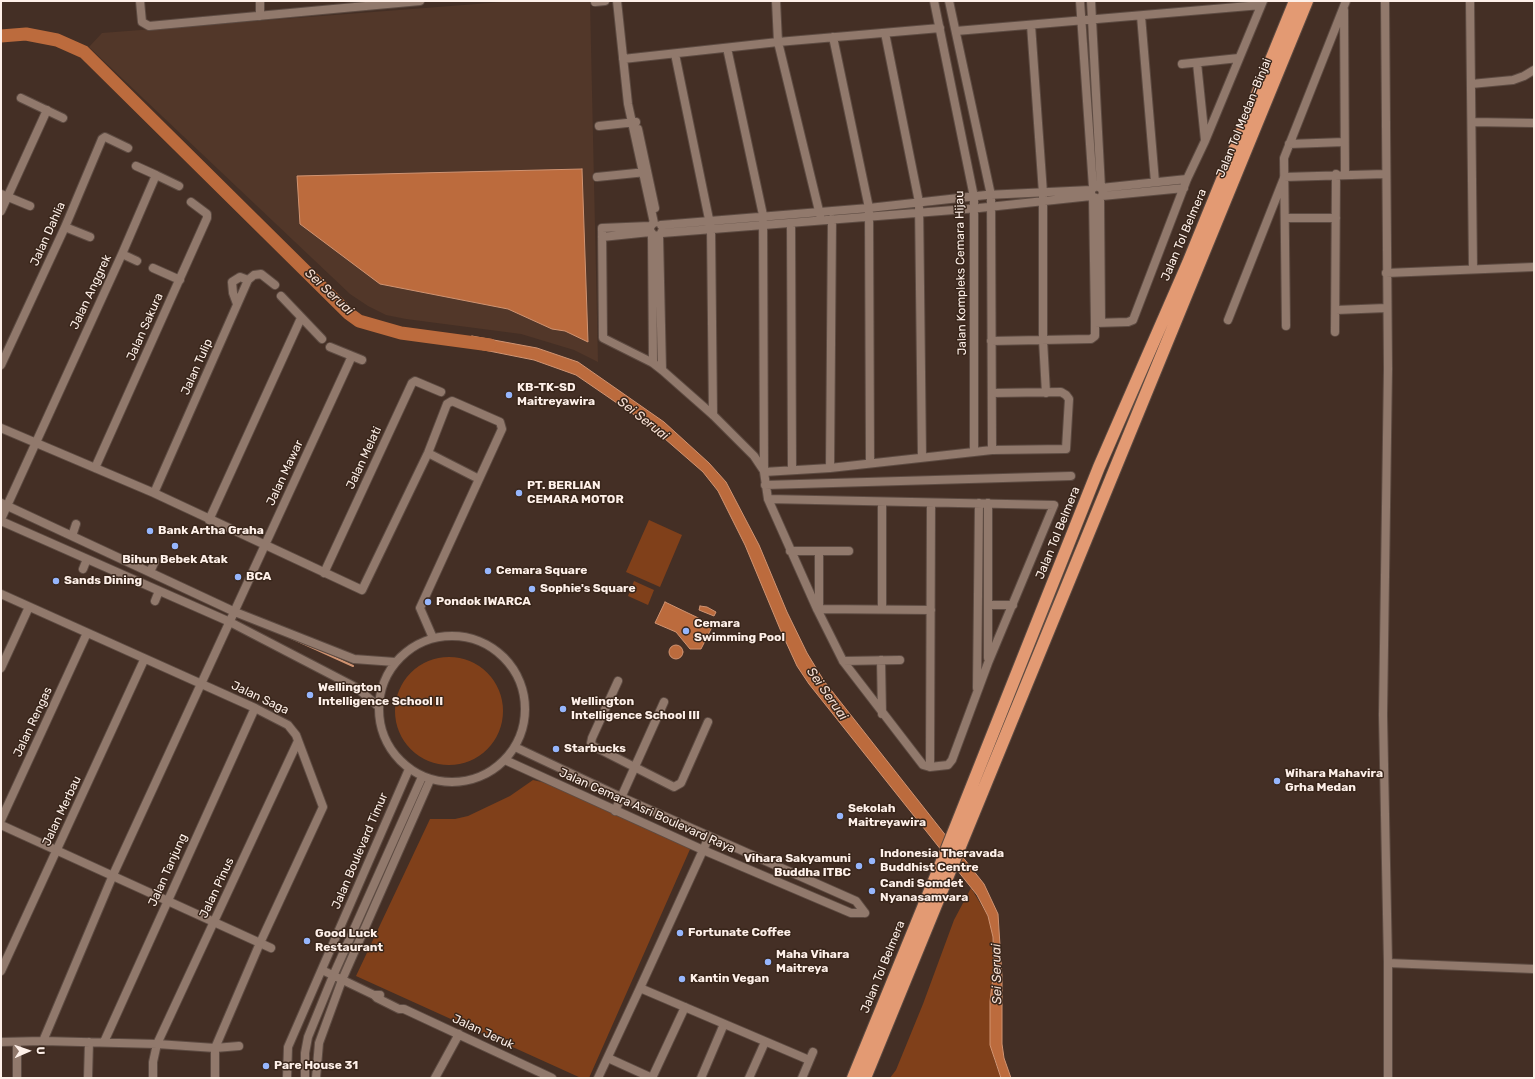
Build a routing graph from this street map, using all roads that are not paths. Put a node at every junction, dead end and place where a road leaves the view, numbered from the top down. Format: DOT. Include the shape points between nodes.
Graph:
graph roads {
  1 [pos="140,1"];
  2 [pos="260,1"];
  3 [pos="420,1"];
  4 [pos="604,1"];
  5 [pos="617,1"];
  6 [pos="776,1"];
  7 [pos="934,1"];
  8 [pos="949,1"];
  9 [pos="1080,1"];
  10 [pos="1091,1"];
  11 [pos="1295,1"];
  12 [pos="1307,1"];
  13 [pos="1385,1"];
  14 [pos="1470,1"];
  15 [pos="595,2"];
  16 [pos="1262,3"];
  17 [pos="1345,3"];
  18 [pos="260,16"];
  19 [pos="1141,16"];
  20 [pos="1092,19"];
  21 [pos="1082,20"];
  22 [pos="1031,25"];
  23 [pos="940,28"];
  24 [pos="956,30"];
  25 [pos="885,33"];
  26 [pos="833,37"];
  27 [pos="778,42"];
  28 [pos="727,48"];
  29 [pos="675,54"];
  30 [pos="623,58"];
  31 [pos="1240,58"];
  32 [pos="1197,63"];
  33 [pos="1182,64"];
  34 [pos="1534,70"];
  35 [pos="1471,84"];
  36 [pos="22,98"];
  37 [pos="46,110"];
  38 [pos="62,118"];
  39 [pos="634,122"];
  40 [pos="1472,122"];
  41 [pos="1534,123"];
  42 [pos="599,126"];
  43 [pos="1205,141"];
  44 [pos="1344,142"];
  45 [pos="1289,144"];
  46 [pos="128,148"];
  47 [pos="136,166"];
  48 [pos="645,172"];
  49 [pos="1336,174"];
  50 [pos="1385,174"];
  51 [pos="156,175"];
  52 [pos="1345,175"];
  53 [pos="597,177"];
  54 [pos="1284,178"];
  55 [pos="1187,179"];
  56 [pos="1155,182"];
  57 [pos="180,186"];
  58 [pos="1184,188"];
  59 [pos="1043,193"];
  60 [pos="1096,193"];
  61 [pos="4,195"];
  62 [pos="982,196"];
  63 [pos="192,202"];
  64 [pos="920,202"];
  65 [pos="1043,202"];
  66 [pos="30,206"];
  67 [pos="869,208"];
  68 [pos="983,208"];
  69 [pos="1,211"];
  70 [pos="819,211"];
  71 [pos="920,213"];
  72 [pos="763,215"];
  73 [pos="869,217"];
  74 [pos="1286,218"];
  75 [pos="1336,218"];
  76 [pos="820,220"];
  77 [pos="832,220"];
  78 [pos="791,223"];
  79 [pos="711,225"];
  80 [pos="764,225"];
  81 [pos="65,227"];
  82 [pos="656,229"];
  83 [pos="90,237"];
  84 [pos="122,254"];
  85 [pos="137,261"];
  86 [pos="1534,267"];
  87 [pos="153,268"];
  88 [pos="1474,269"];
  89 [pos="1386,273"];
  90 [pos="180,280"];
  91 [pos="248,280"];
  92 [pos="275,285"];
  93 [pos="281,296"];
  94 [pos="237,304"];
  95 [pos="1386,308"];
  96 [pos="1336,310"];
  97 [pos="301,318"];
  98 [pos="1228,320"];
  99 [pos="1098,323"];
  100 [pos="1286,326"];
  101 [pos="1335,332"];
  102 [pos="322,339"];
  103 [pos="1043,340"];
  104 [pos="991,341"];
  105 [pos="330,347"];
  106 [pos="352,356"];
  107 [pos="362,360"];
  108 [pos="653,363"];
  109 [pos="1,365"];
  110 [pos="662,370"];
  111 [pos="441,392"];
  112 [pos="992,393"];
  113 [pos="1046,393"];
  114 [pos="713,415"];
  115 [pos="1,428"];
  116 [pos="35,443"];
  117 [pos="992,450"];
  118 [pos="974,452"];
  119 [pos="428,453"];
  120 [pos="922,457"];
  121 [pos="870,463"];
  122 [pos="95,468"];
  123 [pos="830,468"];
  124 [pos="1116,468"];
  125 [pos="792,470"];
  126 [pos="764,472"];
  127 [pos="1071,476"];
  128 [pos="479,479"];
  129 [pos="765,485"];
  130 [pos="154,493"];
  131 [pos="768,499"];
  132 [pos="882,502"];
  133 [pos="931,502"];
  134 [pos="979,503"];
  135 [pos="988,503"];
  136 [pos="4,504"];
  137 [pos="1,520"];
  138 [pos="209,520"];
  139 [pos="76,524"];
  140 [pos="72,536"];
  141 [pos="266,545"];
  142 [pos="790,551"];
  143 [pos="819,551"];
  144 [pos="849,551"];
  145 [pos="87,559"];
  146 [pos="155,561"];
  147 [pos="83,569"];
  148 [pos="150,572"];
  149 [pos="324,573"];
  150 [pos="159,591"];
  151 [pos="1,594"];
  152 [pos="155,601"];
  153 [pos="988,605"];
  154 [pos="1013,605"];
  155 [pos="29,607"];
  156 [pos="818,609"];
  157 [pos="882,609"];
  158 [pos="931,610"];
  159 [pos="235,612"];
  160 [pos="230,622"];
  161 [pos="87,634"];
  162 [pos="433,638"];
  163 [pos="144,660"];
  164 [pos="881,660"];
  165 [pos="900,660"];
  166 [pos="843,661"];
  167 [pos="395,662"];
  168 [pos="988,663"];
  169 [pos="1,668"];
  170 [pos="618,681"];
  171 [pos="202,685"];
  172 [pos="977,695"];
  173 [pos="664,702"];
  174 [pos="378,707"];
  175 [pos="254,708"];
  176 [pos="882,714"];
  177 [pos="708,722"];
  178 [pos="298,741"];
  179 [pos="515,747"];
  180 [pos="505,760"];
  181 [pos="634,767"];
  182 [pos="930,767"];
  183 [pos="408,769"];
  184 [pos="426,778"];
  185 [pos="621,797"];
  186 [pos="396,798"];
  187 [pos="410,805"];
  188 [pos="418,808"];
  189 [pos="615,811"];
  190 [pos="1,820"];
  191 [pos="1,825"];
  192 [pos="709,837"];
  193 [pos="57,850"];
  194 [pos="702,850"];
  195 [pos="785,868"];
  196 [pos="944,869"];
  197 [pos="113,875"];
  198 [pos="781,882"];
  199 [pos="167,901"];
  200 [pos="214,922"];
  201 [pos="260,943"];
  202 [pos="271,948"];
  203 [pos="1388,963"];
  204 [pos="1534,969"];
  205 [pos="322,970"];
  206 [pos="1,971"];
  207 [pos="333,976"];
  208 [pos="342,980"];
  209 [pos="640,988"];
  210 [pos="685,1008"];
  211 [pos="724,1024"];
  212 [pos="459,1034"];
  213 [pos="2,1041"];
  214 [pos="43,1041"];
  215 [pos="89,1042"];
  216 [pos="104,1042"];
  217 [pos="765,1042"];
  218 [pos="17,1043"];
  219 [pos="157,1044"];
  220 [pos="238,1046"];
  221 [pos="215,1048"];
  222 [pos="813,1052"];
  223 [pos="608,1058"];
  224 [pos="809,1060"];
  225 [pos="17,1078"];
  226 [pos="88,1078"];
  227 [pos="153,1078"];
  228 [pos="215,1078"];
  229 [pos="288,1078"];
  230 [pos="305,1078"];
  231 [pos="316,1078"];
  232 [pos="435,1078"];
  233 [pos="552,1078"];
  234 [pos="598,1078"];
  235 [pos="652,1078"];
  236 [pos="701,1078"];
  237 [pos="749,1078"];
  238 [pos="802,1078"];
  239 [pos="853,1078"];
  240 [pos="865,1078"];
  241 [pos="1388,1078"];
  1 -- 18 [label="street" via="143,24 149,26"];
  2 -- 18 [label="street"];
  3 -- 18 [label="street"];
  4 -- 15 [label="street"];
  5 -- 30 [label="street"];
  6 -- 27 [label="street"];
  7 -- 23 [label="street, Jalan Kompleks Cemara Hijau"];
  8 -- 24 [label="street, Jalan Kompleks Cemara Hijau"];
  9 -- 21 [label="street"];
  10 -- 20 [label="street"];
  11 -- 196 [label="highway, Jalan Tol Belmera" via="1188,263 1099,467 954,830"];
  12 -- 124 [label="highway, Jalan Tol Medan–Binjai"];
  13 -- 50 [label="street"];
  14 -- 35 [label="street"];
  16 -- 19 [label="street"];
  16 -- 31 [label="street"];
  17 -- 44 [label="street"];
  17 -- 45 [label="street"];
  19 -- 20 [label="street"];
  19 -- 56 [label="street"];
  20 -- 21 [label="street"];
  20 -- 60 [label="street"];
  21 -- 22 [label="street"];
  21 -- 60 [label="street"];
  22 -- 24 [label="street"];
  22 -- 59 [label="street"];
  23 -- 25 [label="street"];
  23 -- 62 [label="street, Jalan Kompleks Cemara Hijau"];
  24 -- 62 [label="street, Jalan Kompleks Cemara Hijau"];
  25 -- 26 [label="street"];
  25 -- 64 [label="street"];
  26 -- 27 [label="street"];
  26 -- 67 [label="street"];
  27 -- 28 [label="street"];
  27 -- 70 [label="street"];
  28 -- 29 [label="street"];
  28 -- 72 [label="street"];
  29 -- 30 [label="street"];
  29 -- 79 [label="street"];
  30 -- 39 [label="street"];
  31 -- 32 [label="street"];
  31 -- 43 [label="street"];
  32 -- 33 [label="street"];
  32 -- 43 [label="street"];
  34 -- 35 [label="street" via="1512,80"];
  35 -- 40 [label="street"];
  36 -- 37 [label="street"];
  37 -- 38 [label="street"];
  37 -- 61 [label="street"];
  39 -- 42 [label="street"];
  39 -- 48 [label="street"];
  40 -- 41 [label="street"];
  40 -- 88 [label="street"];
  43 -- 55 [label="street"];
  44 -- 45 [label="street"];
  44 -- 52 [label="street"];
  45 -- 54 [label="street" via="1284,158"];
  46 -- 81 [label="street, Jalan Dahlia" via="105,136 103,138"];
  47 -- 51 [label="street"];
  48 -- 53 [label="street"];
  48 -- 82 [label="street"];
  49 -- 52 [label="street"];
  49 -- 54 [label="street"];
  49 -- 75 [label="street"];
  50 -- 52 [label="street"];
  50 -- 89 [label="street"];
  51 -- 57 [label="street"];
  51 -- 84 [label="street, Jalan Anggrek"];
  54 -- 74 [label="street"];
  54 -- 98 [label="street"];
  55 -- 56 [label="street"];
  55 -- 58 [label="street"];
  56 -- 60 [label="street"];
  58 -- 60 [label="street"];
  58 -- 99 [label="street" via="1133,320"];
  59 -- 60 [label="street"];
  59 -- 62 [label="street"];
  59 -- 65 [label="street"];
  60 -- 65 [label="street"];
  60 -- 99 [label="street"];
  61 -- 66 [label="street"];
  61 -- 69 [label="street"];
  62 -- 64 [label="street"];
  62 -- 68 [label="street, Jalan Kompleks Cemara Hijau"];
  62 -- 68 [label="street, Jalan Kompleks Cemara Hijau"];
  63 -- 90 [label="street, Jalan Sakura" via="208,215"];
  64 -- 67 [label="street"];
  64 -- 71 [label="street"];
  65 -- 68 [label="street"];
  65 -- 103 [label="street"];
  67 -- 70 [label="street"];
  67 -- 73 [label="street"];
  68 -- 71 [label="street"];
  68 -- 104 [label="street, Jalan Kompleks Cemara Hijau"];
  68 -- 118 [label="street, Jalan Kompleks Cemara Hijau"];
  70 -- 72 [label="street"];
  70 -- 76 [label="street"];
  71 -- 73 [label="street"];
  71 -- 120 [label="street"];
  72 -- 79 [label="street"];
  72 -- 80 [label="street"];
  73 -- 77 [label="street"];
  73 -- 121 [label="street"];
  74 -- 75 [label="street"];
  74 -- 100 [label="street"];
  75 -- 96 [label="street"];
  76 -- 77 [label="street"];
  76 -- 78 [label="street"];
  77 -- 123 [label="street"];
  78 -- 80 [label="street"];
  78 -- 125 [label="street"];
  79 -- 80 [label="street"];
  79 -- 82 [label="street"];
  79 -- 114 [label="street"];
  80 -- 126 [label="street"];
  81 -- 83 [label="street"];
  81 -- 109 [label="street, Jalan Dahlia"];
  82 -- 108 [label="street"];
  82 -- 108 [label="street" via="603,227 602,237 603,338"];
  82 -- 110 [label="street"];
  84 -- 85 [label="street"];
  84 -- 116 [label="street, Jalan Anggrek"];
  86 -- 88 [label="street"];
  87 -- 90 [label="street"];
  88 -- 89 [label="street"];
  89 -- 95 [label="street"];
  90 -- 122 [label="street, Jalan Sakura"];
  91 -- 92 [label="street" via="254,275 261,274"];
  91 -- 94 [label="street, Jalan Tulip"];
  91 -- 94 [label="street" via="240,277 232,282"];
  93 -- 97 [label="street"];
  94 -- 130 [label="street, Jalan Tulip"];
  95 -- 96 [label="street"];
  95 -- 203 [label="street" via="1388,457 1384,715"];
  96 -- 101 [label="street"];
  97 -- 102 [label="street"];
  97 -- 138 [label="street"];
  99 -- 103 [label="street" via="1095,336 1091,339"];
  103 -- 104 [label="street"];
  103 -- 113 [label="street"];
  104 -- 112 [label="street, Jalan Kompleks Cemara Hijau"];
  105 -- 106 [label="street"];
  106 -- 107 [label="street"];
  106 -- 141 [label="street, Jalan Mawar"];
  108 -- 110 [label="street"];
  110 -- 114 [label="street"];
  111 -- 149 [label="street, Jalan Melati" via="415,381 412,383"];
  112 -- 113 [label="street"];
  112 -- 117 [label="street, Jalan Kompleks Cemara Hijau"];
  113 -- 117 [label="street" via="1061,392 1068,396 1066,449"];
  114 -- 126 [label="street" via="754,456"];
  115 -- 116 [label="street"];
  116 -- 122 [label="street"];
  116 -- 136 [label="street, Jalan Anggrek"];
  117 -- 118 [label="street"];
  118 -- 120 [label="street"];
  119 -- 128 [label="street"];
  119 -- 128 [label="street" via="450,401 500,422 502,429"];
  119 -- 149 [label="street" via="363,589 360,590"];
  120 -- 121 [label="street"];
  121 -- 123 [label="street"];
  122 -- 130 [label="street"];
  123 -- 125 [label="street"];
  124 -- 196 [label="highway, Jalan Tol Belmera" via="962,840"];
  125 -- 126 [label="street"];
  126 -- 129 [label="street"];
  127 -- 129 [label="street"];
  128 -- 162 [label="street" via="420,608"];
  129 -- 131 [label="street"];
  130 -- 138 [label="street"];
  131 -- 132 [label="street"];
  131 -- 142 [label="street"];
  132 -- 133 [label="street"];
  132 -- 157 [label="street"];
  133 -- 134 [label="street"];
  133 -- 158 [label="street"];
  134 -- 135 [label="street"];
  134 -- 172 [label="street"];
  135 -- 153 [label="street"];
  135 -- 154 [label="street" via="1055,506"];
  136 -- 137 [label="street, Jalan Anggrek"];
  136 -- 140 [label="street"];
  137 -- 145 [label="street"];
  138 -- 141 [label="street"];
  139 -- 140 [label="street"];
  140 -- 148 [label="street"];
  141 -- 149 [label="street"];
  141 -- 159 [label="street, Jalan Mawar"];
  142 -- 143 [label="street"];
  142 -- 156 [label="street"];
  143 -- 144 [label="street"];
  143 -- 156 [label="street"];
  145 -- 147 [label="street"];
  145 -- 150 [label="street"];
  146 -- 148 [label="street"];
  148 -- 159 [label="street"];
  150 -- 152 [label="street"];
  150 -- 160 [label="street"];
  151 -- 155 [label="street, Jalan Saga"];
  153 -- 154 [label="street"];
  153 -- 168 [label="street"];
  154 -- 168 [label="street"];
  155 -- 161 [label="street, Jalan Saga"];
  155 -- 169 [label="street"];
  156 -- 157 [label="street"];
  156 -- 166 [label="street"];
  157 -- 158 [label="street"];
  158 -- 182 [label="street"];
  159 -- 160 [label="street, Jalan Mawar"];
  159 -- 167 [label="street" via="354,659"];
  160 -- 171 [label="street, Jalan Mawar"];
  160 -- 174 [label="street" via="357,688"];
  161 -- 163 [label="street, Jalan Saga"];
  161 -- 190 [label="street, Jalan Rengas"];
  162 -- 167 [label="street" via="412,647"];
  162 -- 179 [label="street" via="461,636 481,642 499,653 513,669 522,688 525,712 524,724"];
  163 -- 171 [label="street, Jalan Saga"];
  163 -- 193 [label="street, Jalan Merbau"];
  164 -- 165 [label="street"];
  164 -- 166 [label="street"];
  164 -- 176 [label="street"];
  166 -- 176 [label="street"];
  167 -- 174 [label="street" via="386,676"];
  168 -- 172 [label="street"];
  170 -- 181 [label="street" via="591,743"];
  171 -- 175 [label="street, Jalan Saga"];
  171 -- 197 [label="street, Jalan Mawar"];
  172 -- 182 [label="street" via="950,764"];
  173 -- 181 [label="street"];
  174 -- 183 [label="street" via="380,725 386,742"];
  175 -- 178 [label="street, Jalan Saga" via="288,725"];
  175 -- 199 [label="street, Jalan Tanjung"];
  176 -- 182 [label="street" via="922,765"];
  177 -- 181 [label="street" via="679,785 674,787"];
  178 -- 200 [label="street, Jalan Pinus"];
  178 -- 201 [label="street, Jalan Saga" via="323,804 322,810"];
  179 -- 180 [label="street"];
  179 -- 185 [label="street, Jalan Cemara Asri Boulevard Raya"];
  180 -- 184 [label="street" via="493,771 471,781 454,783"];
  180 -- 189 [label="street, Jalan Cemara Asri Boulevard Raya"];
  181 -- 185 [label="street"];
  183 -- 184 [label="street"];
  183 -- 186 [label="street, Jalan Boulevard Timur"];
  184 -- 187 [label="street, Jalan Boulevard Timur"];
  184 -- 188 [label="street"];
  185 -- 189 [label="street"];
  185 -- 192 [label="street, Jalan Cemara Asri Boulevard Raya"];
  186 -- 187 [label="street"];
  186 -- 205 [label="street, Jalan Boulevard Timur"];
  187 -- 188 [label="street"];
  187 -- 207 [label="street, Jalan Boulevard Timur"];
  188 -- 208 [label="street"];
  189 -- 194 [label="street, Jalan Cemara Asri Boulevard Raya"];
  191 -- 193 [label="street"];
  192 -- 194 [label="street"];
  192 -- 195 [label="street, Jalan Cemara Asri Boulevard Raya"];
  193 -- 197 [label="street"];
  193 -- 206 [label="street, Jalan Merbau"];
  194 -- 198 [label="street, Jalan Cemara Asri Boulevard Raya"];
  194 -- 209 [label="street"];
  195 -- 198 [label="street"];
  195 -- 198 [label="street, Jalan Cemara Asri Boulevard Raya" via="856,901 865,913 851,912"];
  196 -- 239 [label="highway, Jalan Tol Belmera"];
  196 -- 240 [label="highway, Jalan Tol Belmera"];
  197 -- 199 [label="street"];
  197 -- 214 [label="street, Jalan Mawar"];
  199 -- 200 [label="street"];
  199 -- 216 [label="street, Jalan Tanjung"];
  200 -- 201 [label="street"];
  200 -- 219 [label="street, Jalan Pinus"];
  201 -- 202 [label="street"];
  201 -- 221 [label="street"];
  203 -- 204 [label="street"];
  203 -- 241 [label="street"];
  205 -- 207 [label="street, Jalan Jeruk"];
  205 -- 229 [label="street, Jalan Boulevard Timur" via="288,1047"];
  207 -- 208 [label="street, Jalan Jeruk"];
  207 -- 230 [label="street, Jalan Boulevard Timur" via="306,1046"];
  208 -- 212 [label="street, Jalan Jeruk" via="401,1004 404,1009"];
  208 -- 231 [label="street" via="319,1043"];
  209 -- 210 [label="street"];
  209 -- 223 [label="street"];
  210 -- 211 [label="street"];
  210 -- 235 [label="street"];
  211 -- 217 [label="street"];
  211 -- 236 [label="street"];
  212 -- 232 [label="street"];
  212 -- 233 [label="street, Jalan Jeruk"];
  213 -- 218 [label="street"];
  214 -- 215 [label="street"];
  214 -- 218 [label="street"];
  215 -- 216 [label="street"];
  215 -- 226 [label="street"];
  216 -- 219 [label="street"];
  217 -- 224 [label="street"];
  217 -- 237 [label="street"];
  218 -- 225 [label="street"];
  219 -- 221 [label="street"];
  219 -- 227 [label="street, Jalan Pinus"];
  220 -- 221 [label="street"];
  221 -- 228 [label="street"];
  222 -- 224 [label="street"];
  223 -- 234 [label="street"];
  223 -- 235 [label="street"];
  224 -- 238 [label="street"];
}
